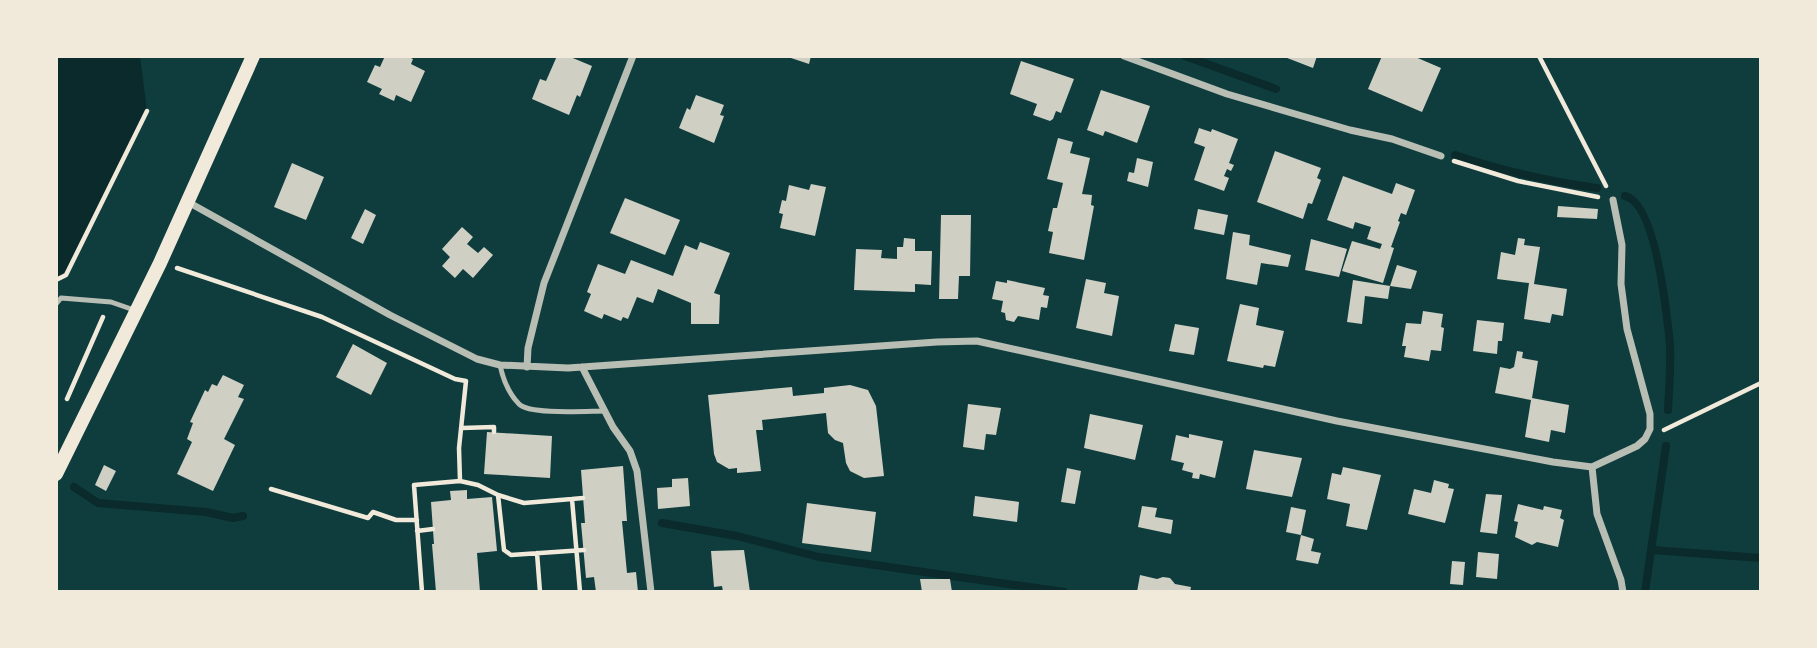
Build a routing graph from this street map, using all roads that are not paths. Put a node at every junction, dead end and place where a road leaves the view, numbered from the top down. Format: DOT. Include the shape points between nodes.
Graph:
graph roads {
  1 [pos="253,56"];
  2 [pos="633,56"];
  3 [pos="1124,56"];
  4 [pos="1441,156"];
  5 [pos="1613,200"];
  6 [pos="188,202"];
  7 [pos="56,304"];
  8 [pos="136,312"];
  9 [pos="499,365"];
  10 [pos="527,367"];
  11 [pos="582,367"];
  12 [pos="605,411"];
  13 [pos="1592,467"];
  14 [pos="56,474"];
  15 [pos="651,592"];
  16 [pos="1623,592"];
  1 -- 6 [label="main road"];
  2 -- 10 [label="street" via="544,283"];
  3 -- 4 [label="street" via="1227,94"];
  5 -- 13 [label="street" via="1622,245 1627,329 1650,429 1637,446"];
  6 -- 8 [label="main road"];
  6 -- 9 [label="street" via="390,315 477,359"];
  7 -- 8 [label="lane" via="61,298 111,302"];
  8 -- 14 [label="main road"];
  9 -- 10 [label="street"];
  9 -- 12 [label="lane" via="520,406"];
  10 -- 11 [label="street"];
  11 -- 12 [label="street"];
  11 -- 13 [label="street" via="977,341 1337,421"];
  12 -- 15 [label="street" via="637,471"];
  13 -- 16 [label="street" via="1597,514"];
}
